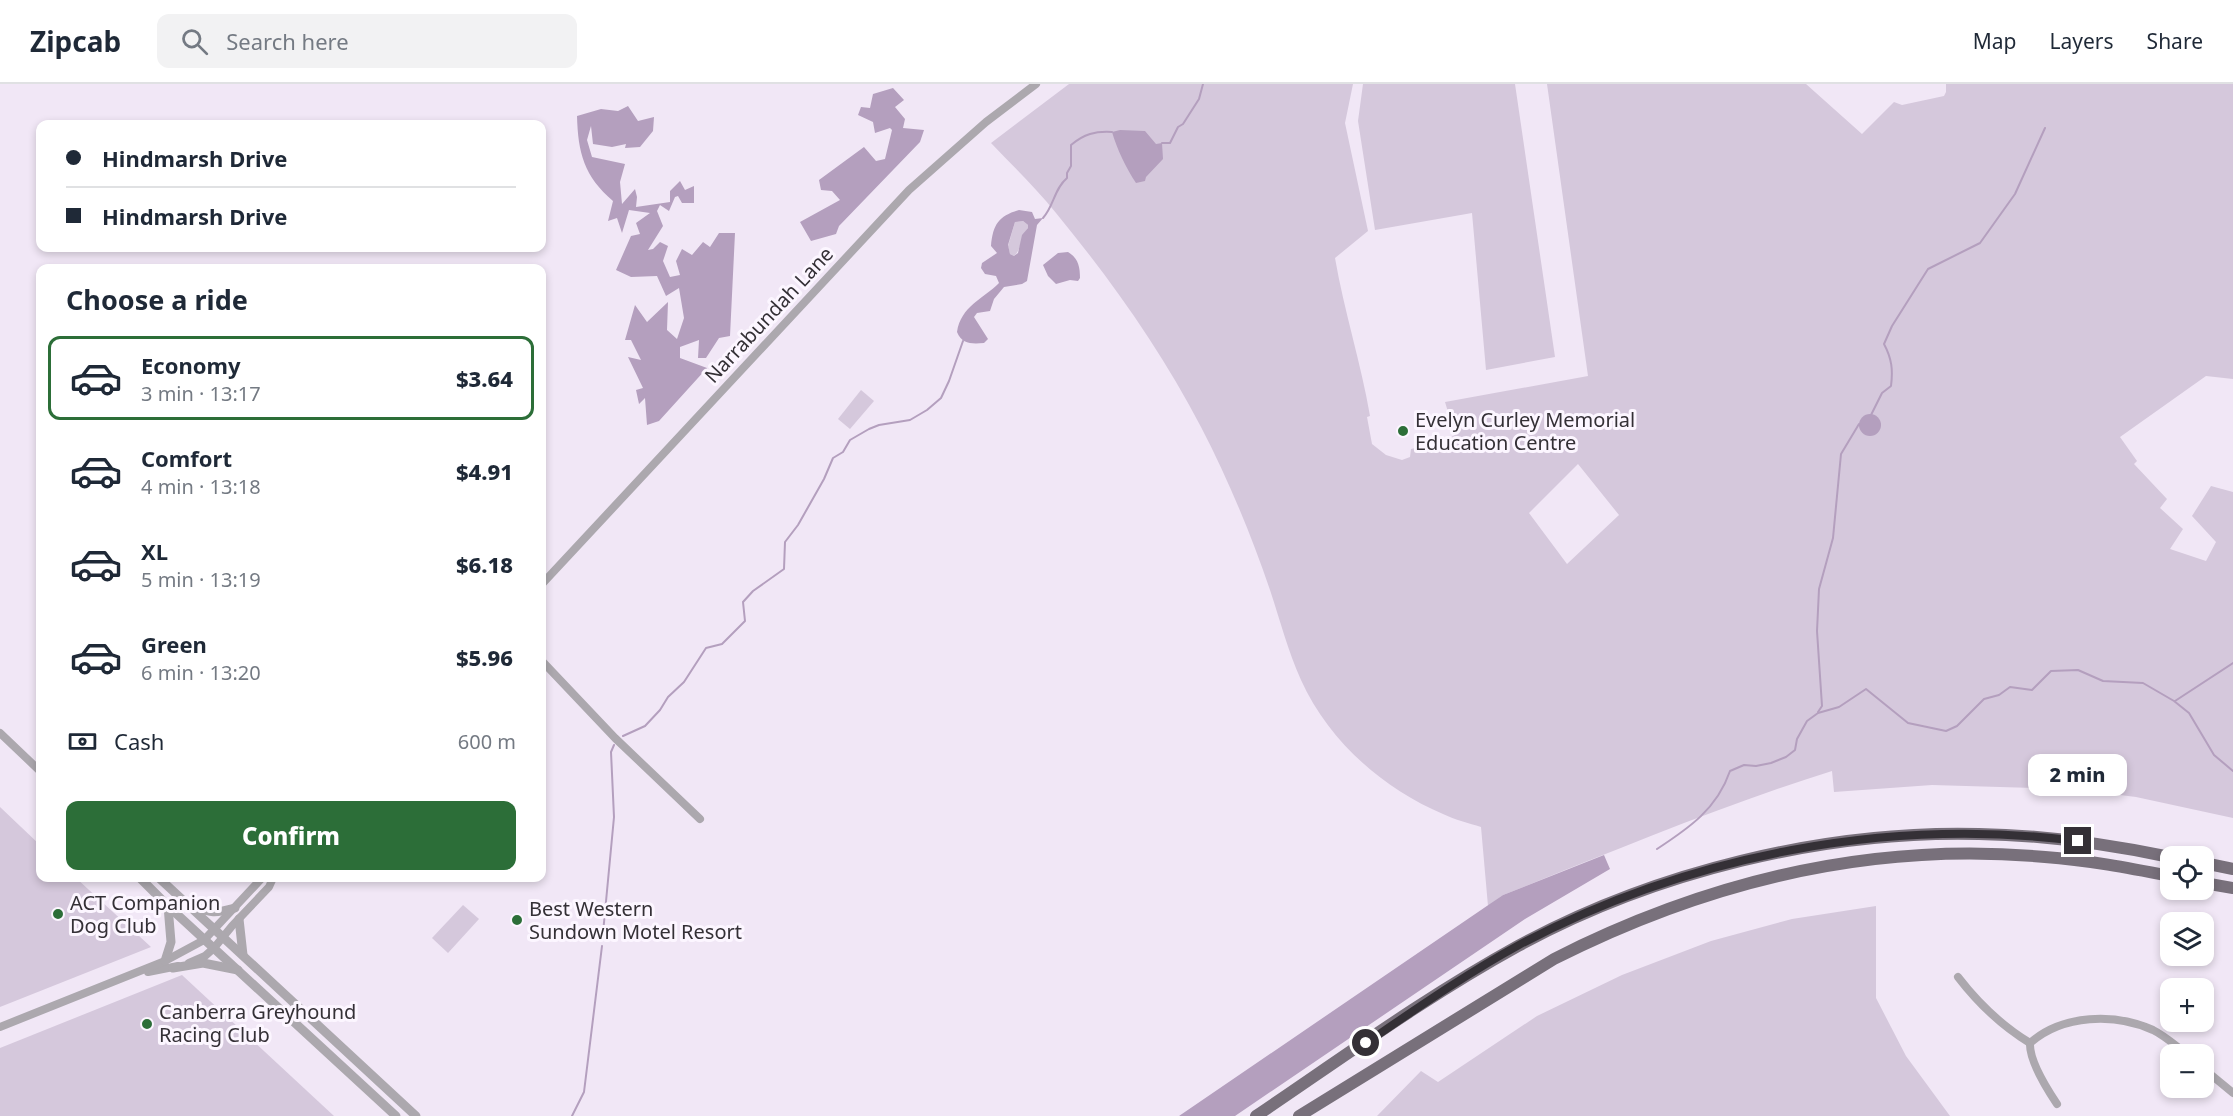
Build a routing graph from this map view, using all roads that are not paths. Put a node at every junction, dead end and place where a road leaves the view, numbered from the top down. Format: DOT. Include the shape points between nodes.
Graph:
graph roads {
  1 [pos="1036,84"];
  2 [pos="546,581"];
  3 [pos="546,665"];
  4 [pos="0,733"];
  5 [pos="36,767"];
  6 [pos="700,819"];
  7 [pos="2160,855"];
  8 [pos="2214,865"];
  9 [pos="2233,869"];
  10 [pos="2160,874"];
  11 [pos="144,882"];
  12 [pos="163,882"];
  13 [pos="258,882"];
  14 [pos="271,882"];
  15 [pos="2214,885"];
  16 [pos="2233,888"];
  17 [pos="186,903"];
  18 [pos="168,906"];
  19 [pos="235,908"];
  20 [pos="239,919"];
  21 [pos="215,930"];
  22 [pos="223,939"];
  23 [pos="204,940"];
  24 [pos="214,948"];
  25 [pos="243,955"];
  26 [pos="165,961"];
  27 [pos="173,968"];
  28 [pos="240,970"];
  29 [pos="135,974"];
  30 [pos="1958,978"];
  31 [pos="0,1027"];
  32 [pos="2030,1043"];
  33 [pos="2173,1044"];
  34 [pos="2214,1077"];
  35 [pos="2233,1093"];
  36 [pos="2057,1104"];
  37 [pos="396,1116"];
  38 [pos="416,1116"];
  39 [pos="1256,1116"];
  40 [pos="1299,1116"];
  1 -- 2 [label="street, Narrabundah Lane" via="963,141 901,198"];
  3 -- 6 [label="street"];
  4 -- 5 [label="street"];
  7 -- 39 [label="main road" via="2040,837 1920,835 1812,846 1694,874 1597,909 1520,945"];
  8 -- 9 [label="main road"];
  10 -- 40 [label="main road" via="2043,856 1921,855 1841,863 1738,885 1665,909 1554,959"];
  11 -- 18 [label="street"];
  12 -- 17 [label="street"];
  13 -- 19 [label="street"];
  14 -- 20 [label="street"];
  15 -- 16 [label="main road"];
  17 -- 19 [label="street" via="211,912"];
  17 -- 21 [label="street"];
  18 -- 23 [label="street"];
  18 -- 26 [label="street" via="171,942"];
  19 -- 21 [label="street"];
  20 -- 22 [label="street"];
  20 -- 25 [label="street"];
  21 -- 22 [label="street"];
  21 -- 23 [label="street"];
  22 -- 24 [label="street"];
  22 -- 25 [label="street"];
  23 -- 24 [label="street"];
  23 -- 26 [label="street"];
  24 -- 27 [label="street" via="205,956"];
  24 -- 28 [label="street"];
  25 -- 38 [label="street"];
  26 -- 29 [label="street"];
  27 -- 28 [label="street" via="203,963"];
  27 -- 29 [label="street"];
  28 -- 37 [label="street"];
  29 -- 31 [label="street"];
  30 -- 32 [label="street" via="1983,1007"];
  32 -- 33 [label="street" via="2064,1024 2108,1019 2153,1030"];
  32 -- 36 [label="street" via="2043,1082"];
  34 -- 35 [label="street"];
}
